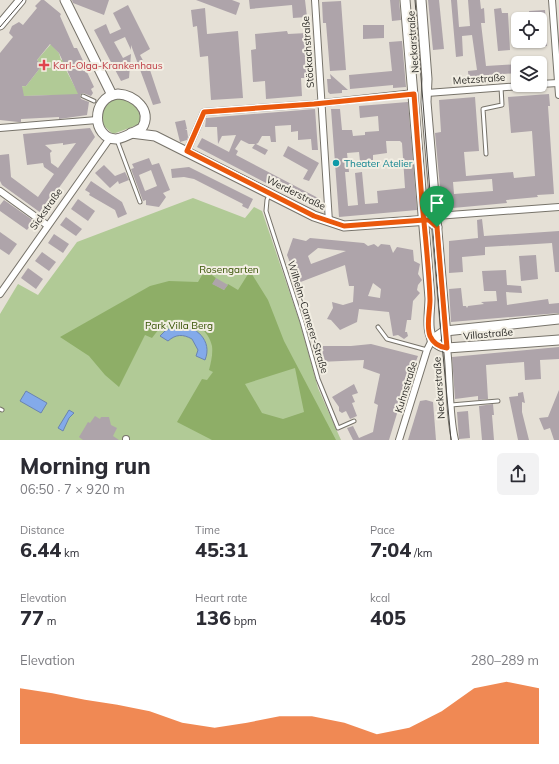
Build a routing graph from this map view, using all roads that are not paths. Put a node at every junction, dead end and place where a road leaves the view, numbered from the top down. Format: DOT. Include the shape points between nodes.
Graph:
graph roads {
  1 [pos="21,0"];
  2 [pos="65,0"];
  3 [pos="315,0"];
  4 [pos="406,0"];
  5 [pos="421,0"];
  6 [pos="552,0"];
  7 [pos="0,25"];
  8 [pos="558,83"];
  9 [pos="547,84"];
  10 [pos="511,86"];
  11 [pos="502,87"];
  12 [pos="427,93"];
  13 [pos="414,94"];
  14 [pos="112,95"];
  15 [pos="559,95"];
  16 [pos="84,96"];
  17 [pos="94,101"];
  18 [pos="322,102"];
  19 [pos="97,120"];
  20 [pos="145,123"];
  21 [pos="0,128"];
  22 [pos="131,134"];
  23 [pos="152,136"];
  24 [pos="113,138"];
  25 [pos="187,151"];
  26 [pos="486,154"];
  27 [pos="0,191"];
  28 [pos="270,193"];
  29 [pos="140,202"];
  30 [pos="559,207"];
  31 [pos="436,216"];
  32 [pos="424,220"];
  33 [pos="329,222"];
  34 [pos="47,225"];
  35 [pos="437,227"];
  36 [pos="0,294"];
  37 [pos="559,319"];
  38 [pos="378,327"];
  39 [pos="445,331"];
  40 [pos="432,340"];
  41 [pos="558,340"];
  42 [pos="447,348"];
  43 [pos="427,350"];
  44 [pos="498,401"];
  45 [pos="451,406"];
  46 [pos="354,421"];
  47 [pos="400,440"];
  48 [pos="455,440"];
  1 -- 7 [label="street"];
  2 -- 14 [label="street"];
  3 -- 18 [label="street, Stöckachstraße"];
  4 -- 13 [label="street, Neckarstraße"];
  5 -- 12 [label="street, Neckarstraße"];
  6 -- 8 [label="street"];
  8 -- 9 [label="street"];
  8 -- 15 [label="street"];
  10 -- 11 [label="street, Metzstraße"];
  11 -- 12 [label="street, Metzstraße"];
  11 -- 26 [label="lane" via="502,105 483,109"];
  12 -- 31 [label="street, Neckarstraße"];
  13 -- 18 [label="street"];
  13 -- 32 [label="street, Neckarstraße"];
  14 -- 19 [label="street" via="100,105"];
  14 -- 20 [label="street" via="124,95 135,99 142,108"];
  16 -- 17 [label="lane"];
  18 -- 25 [label="street" via="204,112"];
  18 -- 33 [label="street, Stöckachstraße"];
  19 -- 21 [label="street"];
  19 -- 24 [label="street" via="104,132"];
  20 -- 22 [label="street" via="142,128"];
  20 -- 23 [label="street"];
  22 -- 23 [label="street, Werderstraße"];
  22 -- 24 [label="street"];
  23 -- 25 [label="street, Werderstraße"];
  24 -- 29 [label="lane"];
  24 -- 34 [label="street, Sickstraße"];
  25 -- 28 [label="street, Werderstraße"];
  27 -- 34 [label="street"];
  28 -- 33 [label="street, Werderstraße"];
  28 -- 46 [label="lane, Wilhelm-Camerer-Straße" via="266,211 318,379 338,428"];
  30 -- 31 [label="street"];
  31 -- 35 [label="street, Neckarstraße"];
  32 -- 33 [label="street, Werderstraße" via="344,226"];
  32 -- 35 [label="street" via="432,221"];
  32 -- 40 [label="street, Neckarstraße" via="430,298 429,332"];
  34 -- 36 [label="street, Sickstraße"];
  35 -- 39 [label="street, Neckarstraße"];
  37 -- 39 [label="street, Villastraße"];
  38 -- 43 [label="lane" via="387,338"];
  39 -- 40 [label="street, Villastraße"];
  39 -- 42 [label="street, Neckarstraße"];
  40 -- 42 [label="street"];
  40 -- 43 [label="street, Kuhnstraße"];
  41 -- 42 [label="street, Villastraße"];
  42 -- 45 [label="street, Neckarstraße"];
  43 -- 47 [label="street, Kuhnstraße"];
  44 -- 45 [label="lane"];
  45 -- 48 [label="street, Neckarstraße"];
}
